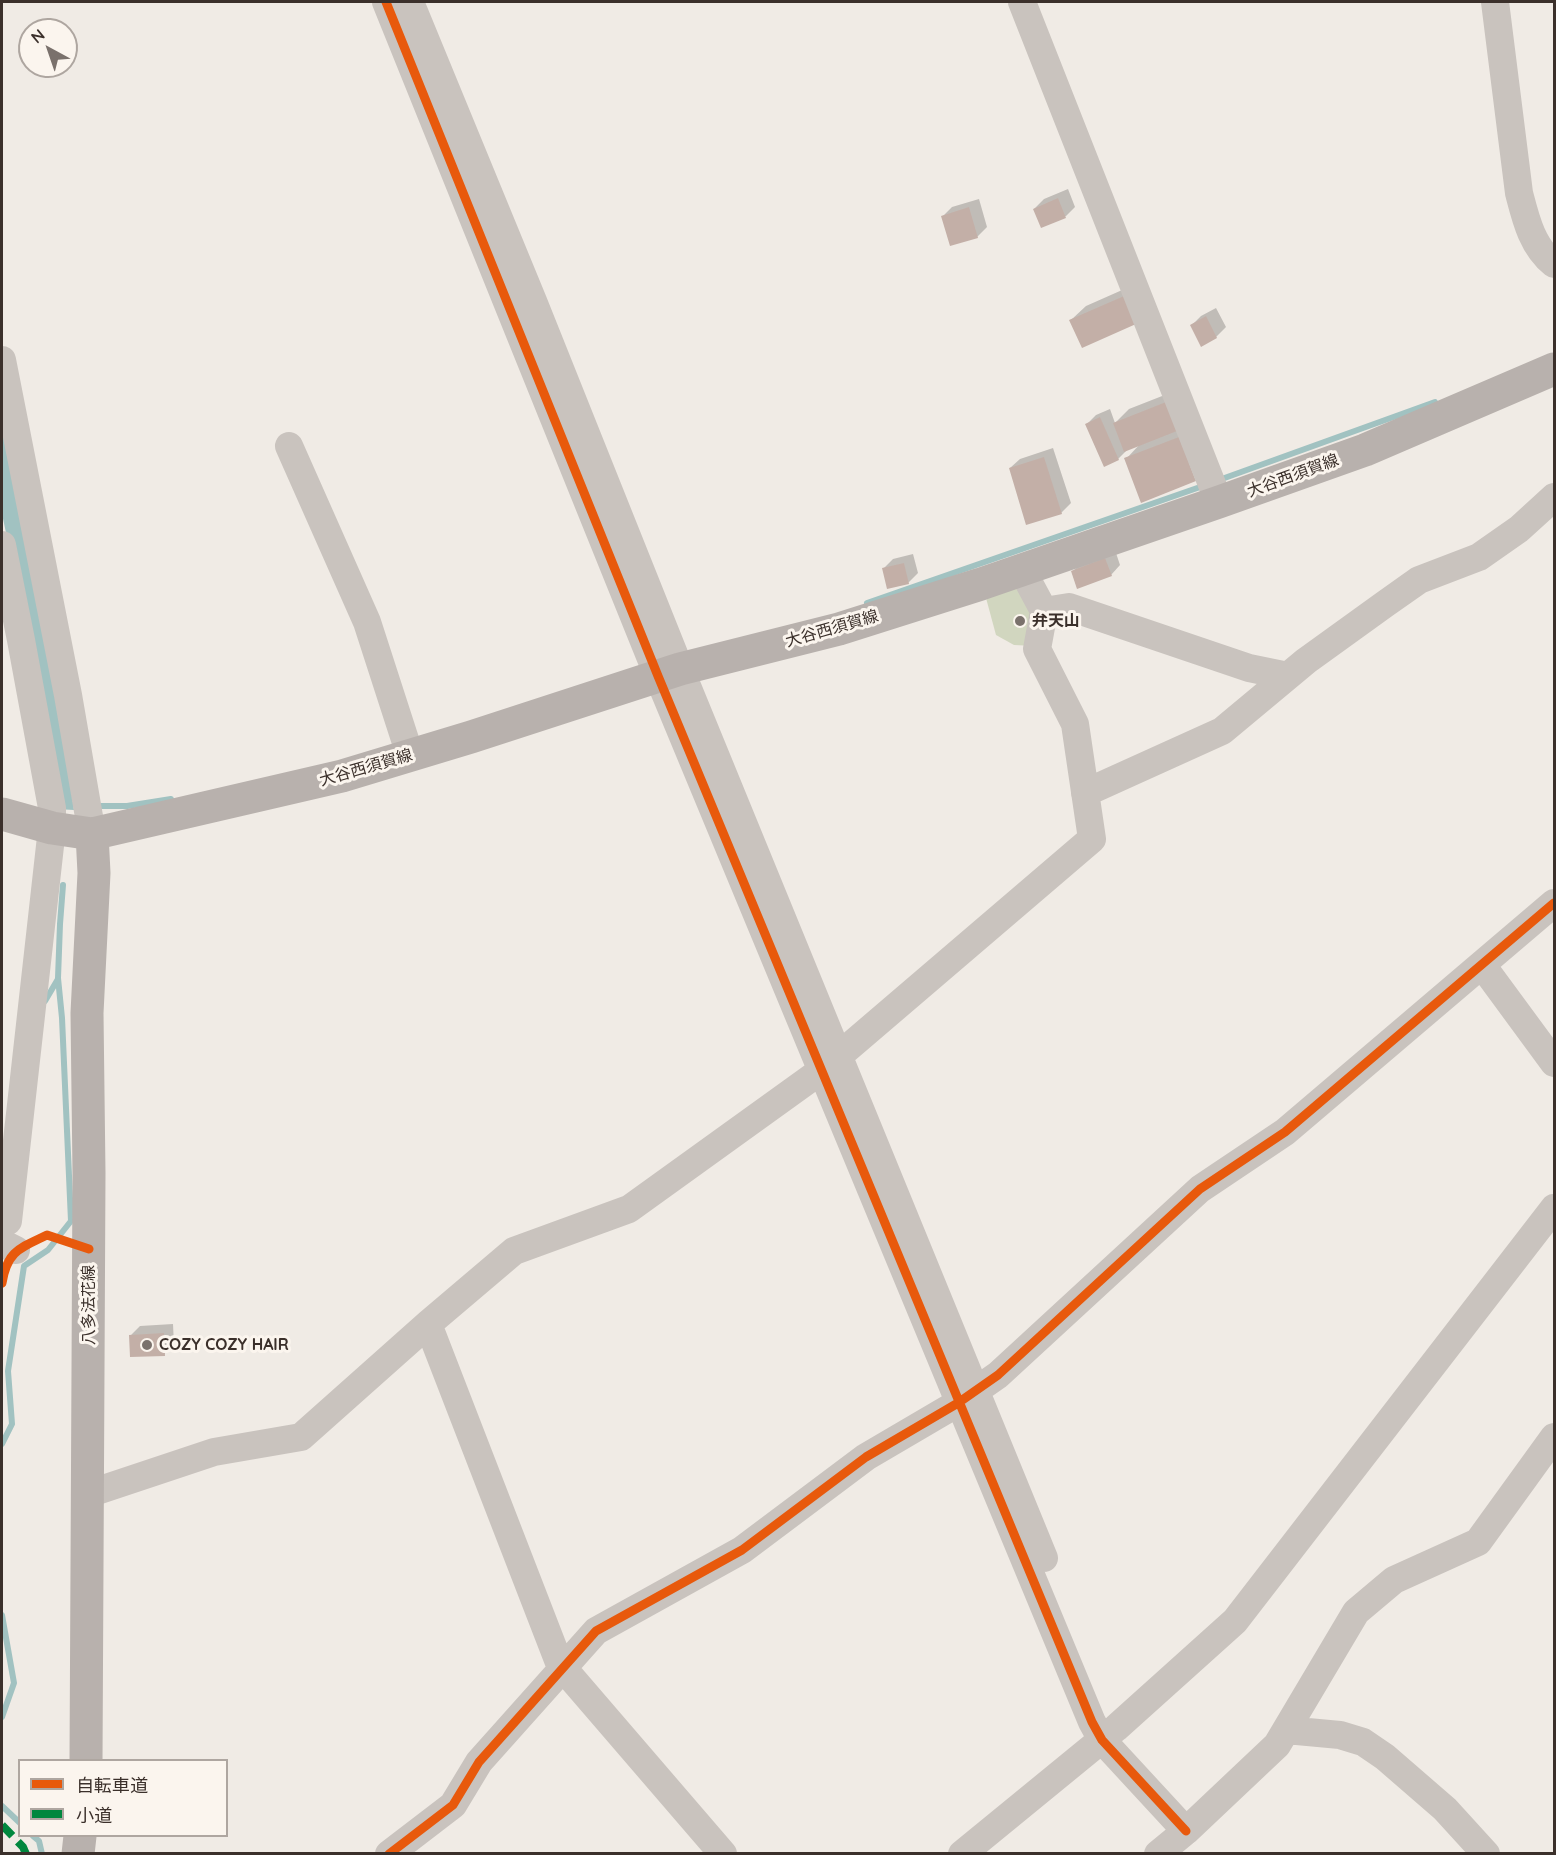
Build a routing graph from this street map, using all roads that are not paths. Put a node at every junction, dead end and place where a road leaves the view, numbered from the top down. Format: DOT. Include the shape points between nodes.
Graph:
graph roads {
  1 [pos="386,2"];
  2 [pos="410,2"];
  3 [pos="1022,2"];
  4 [pos="1495,2"];
  5 [pos="1554,264"];
  6 [pos="2,360"];
  7 [pos="1554,369"];
  8 [pos="289,446"];
  9 [pos="1554,497"];
  10 [pos="1220,502"];
  11 [pos="2,544"];
  12 [pos="1022,570"];
  13 [pos="1044,611"];
  14 [pos="669,673"];
  15 [pos="1288,676"];
  16 [pos="410,755"];
  17 [pos="1085,794"];
  18 [pos="2,814"];
  19 [pos="52,828"];
  20 [pos="92,834"];
  21 [pos="1554,903"];
  22 [pos="1482,965"];
  23 [pos="831,1063"];
  24 [pos="1554,1063"];
  25 [pos="1554,1208"];
  26 [pos="2,1221"];
  27 [pos="428,1324"];
  28 [pos="967,1397"];
  29 [pos="1554,1437"];
  30 [pos="88,1494"];
  31 [pos="562,1668"];
  32 [pos="1286,1730"];
  33 [pos="1109,1734"];
  34 [pos="86,1759"];
  35 [pos="1186,1831"];
  36 [pos="80,1837"];
  37 [pos="78,1854"];
  38 [pos="389,1854"];
  39 [pos="723,1854"];
  40 [pos="962,1854"];
  41 [pos="1158,1854"];
  42 [pos="1486,1854"];
  1 -- 14 [label="street"];
  2 -- 14 [label="street" via="534,301"];
  3 -- 10 [label="street"];
  4 -- 5 [label="street" via="1519,193 1536,244"];
  6 -- 20 [label="street"];
  7 -- 10 [label="main road, 大谷西須賀線" via="1365,450"];
  8 -- 16 [label="street" via="368,622"];
  9 -- 15 [label="street" via="1479,558 1419,580"];
  10 -- 12 [label="main road, 大谷西須賀線"];
  11 -- 19 [label="street" via="52,808"];
  12 -- 13 [label="street"];
  12 -- 14 [label="main road, 大谷西須賀線" via="839,629"];
  13 -- 15 [label="street" via="1069,607 1250,668"];
  13 -- 17 [label="street" via="1037,650 1075,724"];
  14 -- 16 [label="main road, 大谷西須賀線"];
  14 -- 23 [label="street"];
  15 -- 17 [label="street" via="1222,731"];
  16 -- 20 [label="main road, 大谷西須賀線" via="342,776"];
  17 -- 23 [label="street" via="1092,839"];
  18 -- 19 [label="main road"];
  19 -- 20 [label="main road"];
  19 -- 26 [label="street" via="8,1221"];
  20 -- 30 [label="main road, 八多法花線" via="94,873 87,1013"];
  21 -- 22 [label="street"];
  22 -- 24 [label="street"];
  22 -- 28 [label="street" via="1285,1132 1200,1189 998,1376"];
  23 -- 27 [label="street" via="629,1209 514,1251"];
  23 -- 28 [label="street"];
  25 -- 33 [label="street" via="1235,1621"];
  27 -- 30 [label="street" via="301,1437 214,1452"];
  27 -- 31 [label="street"];
  28 -- 31 [label="street" via="866,1457 742,1550 596,1631"];
  28 -- 33 [label="street" via="1092,1722"];
  29 -- 32 [label="street" via="1478,1542 1394,1580 1356,1612"];
  30 -- 34 [label="main road, 八多法花線"];
  31 -- 38 [label="street" via="479,1762 453,1805"];
  31 -- 39 [label="street"];
  32 -- 35 [label="street" via="1277,1744"];
  32 -- 42 [label="street" via="1340,1735 1363,1742 1445,1809"];
  33 -- 35 [label="street"];
  33 -- 40 [label="street"];
  35 -- 41 [label="street"];
  36 -- 37 [label="main road"];
}
